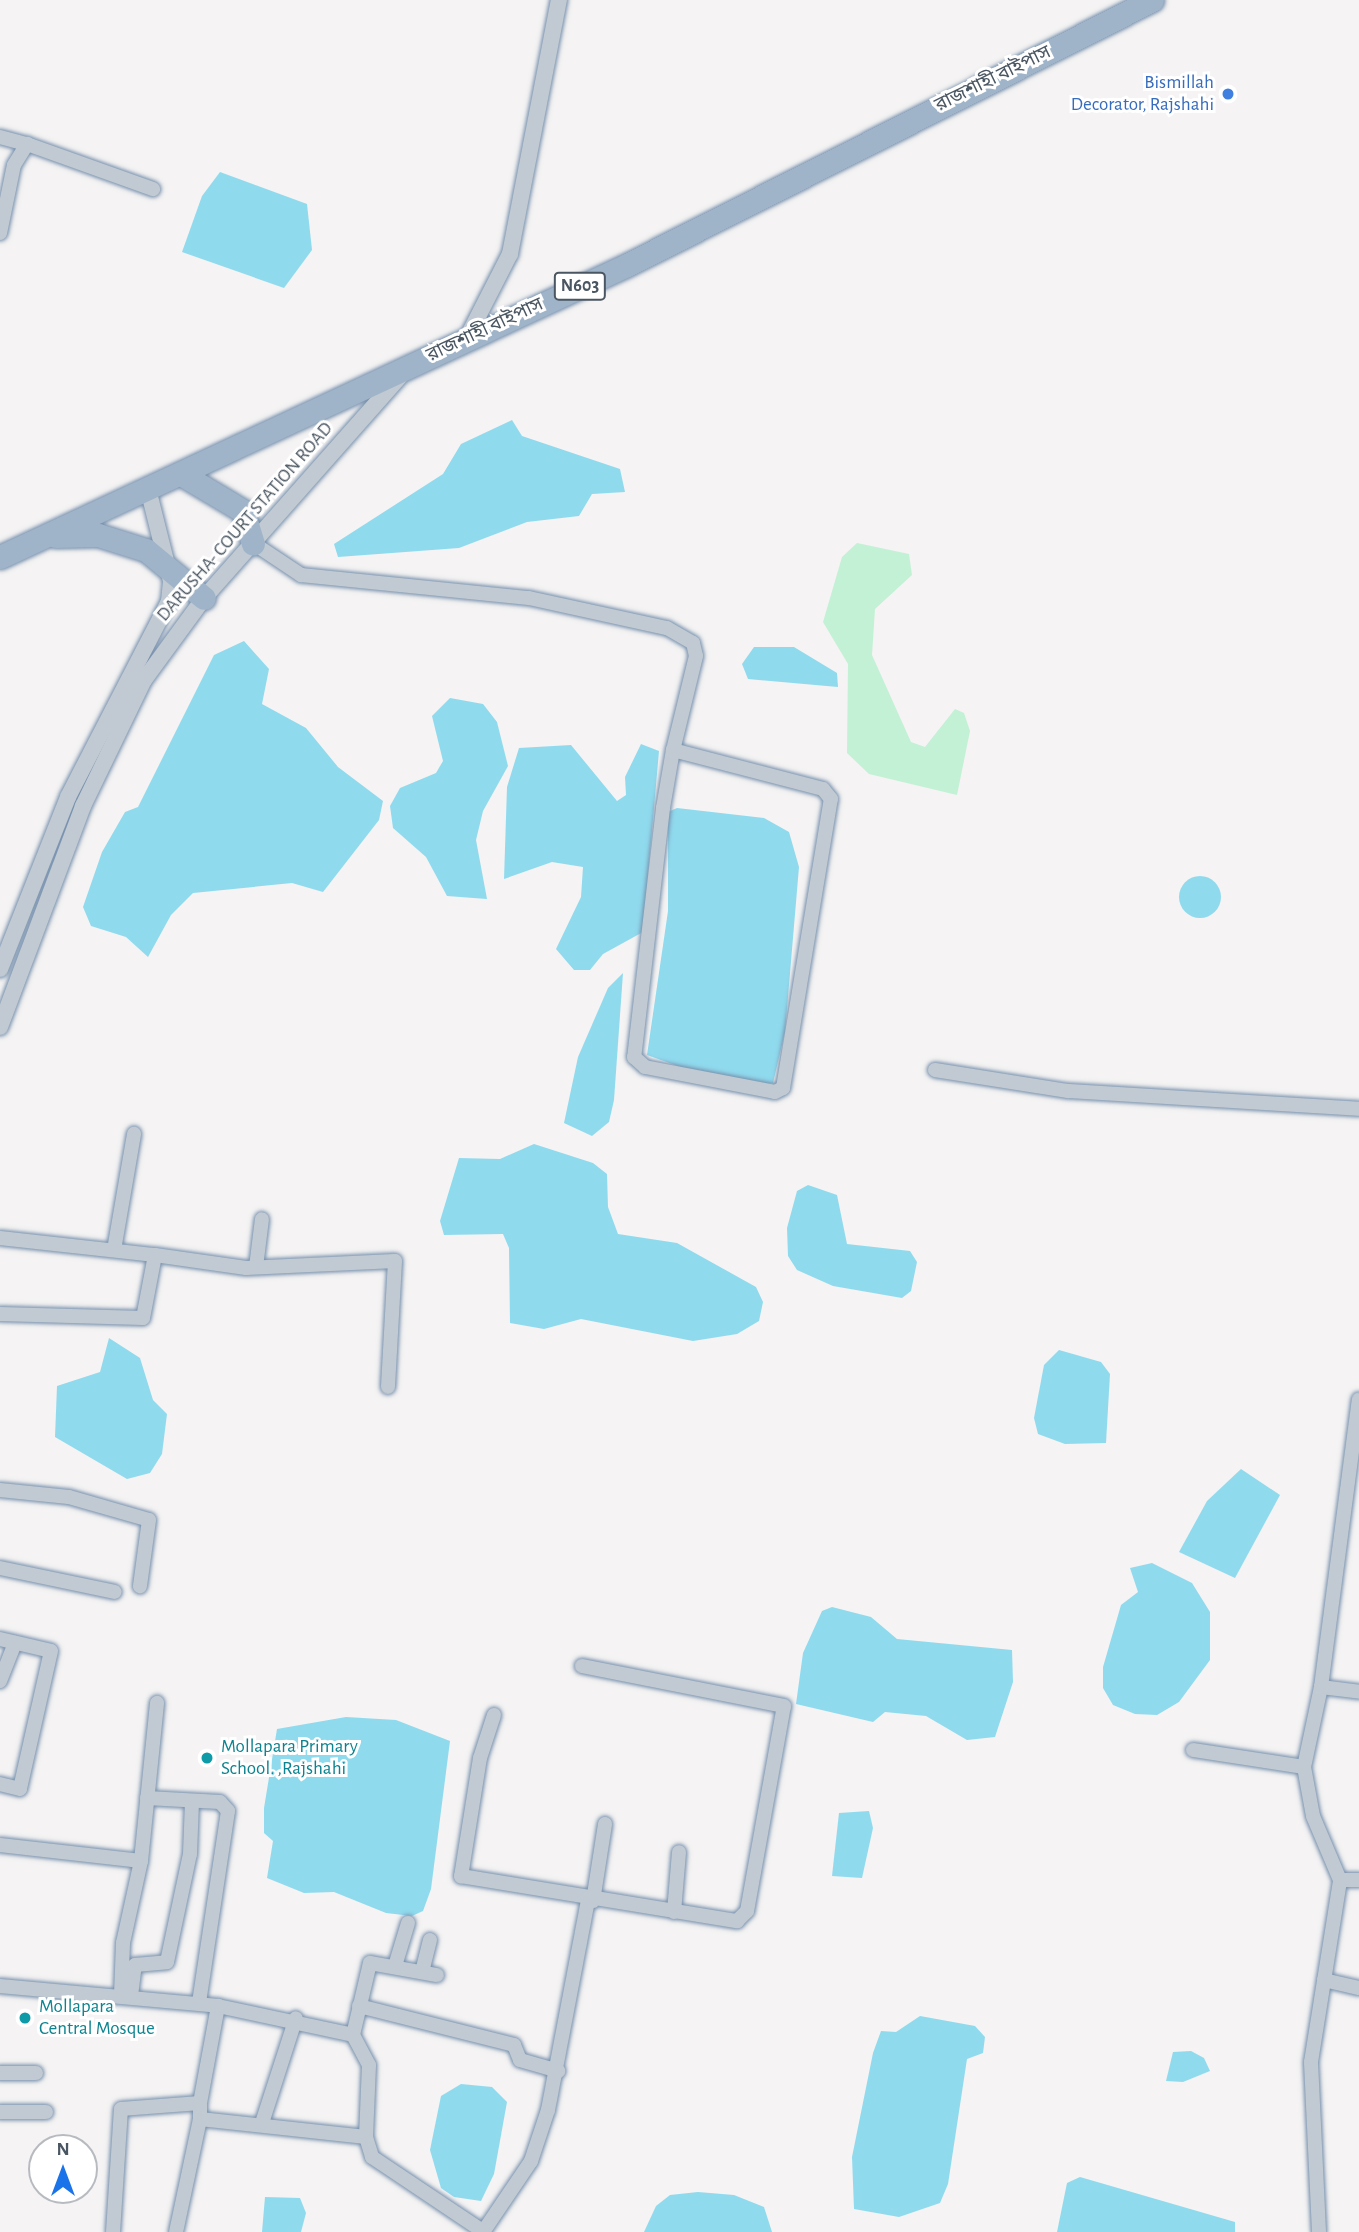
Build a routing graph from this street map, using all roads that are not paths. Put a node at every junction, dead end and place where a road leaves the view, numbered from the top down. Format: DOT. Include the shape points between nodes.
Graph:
graph roads {
  1 [pos="559,0"];
  2 [pos="1153,0"];
  3 [pos="0,137"];
  4 [pos="27,144"];
  5 [pos="153,189"];
  6 [pos="0,233"];
  7 [pos="468,336"];
  8 [pos="410,365"];
  9 [pos="181,474"];
  10 [pos="148,489"];
  11 [pos="41,537"];
  12 [pos="253,543"];
  13 [pos="0,556"];
  14 [pos="168,568"];
  15 [pos="204,598"];
  16 [pos="673,750"];
  17 [pos="0,969"];
  18 [pos="0,1027"];
  19 [pos="935,1070"];
  20 [pos="1359,1110"];
  21 [pos="134,1134"];
  22 [pos="262,1219"];
  23 [pos="0,1238"];
  24 [pos="114,1251"];
  25 [pos="155,1255"];
  26 [pos="256,1267"];
  27 [pos="0,1314"];
  28 [pos="388,1387"];
  29 [pos="1359,1399"];
  30 [pos="0,1490"];
  31 [pos="0,1568"];
  32 [pos="140,1586"];
  33 [pos="115,1592"];
  34 [pos="0,1639"];
  35 [pos="15,1643"];
  36 [pos="582,1666"];
  37 [pos="0,1681"];
  38 [pos="1321,1687"];
  39 [pos="1359,1692"];
  40 [pos="157,1703"];
  41 [pos="494,1715"];
  42 [pos="1193,1750"];
  43 [pos="1304,1767"];
  44 [pos="0,1784"];
  45 [pos="147,1798"];
  46 [pos="192,1801"];
  47 [pos="606,1824"];
  48 [pos="0,1845"];
  49 [pos="679,1852"];
  50 [pos="141,1861"];
  51 [pos="1340,1880"];
  52 [pos="1359,1880"];
  53 [pos="591,1900"];
  54 [pos="674,1912"];
  55 [pos="408,1923"];
  56 [pos="430,1940"];
  57 [pos="395,1966"];
  58 [pos="1324,1980"];
  59 [pos="0,1986"];
  60 [pos="1359,1988"];
  61 [pos="126,1995"];
  62 [pos="199,2003"];
  63 [pos="218,2006"];
  64 [pos="359,2006"];
  65 [pos="296,2018"];
  66 [pos="353,2035"];
  67 [pos="558,2071"];
  68 [pos="0,2073"];
  69 [pos="36,2073"];
  70 [pos="200,2104"];
  71 [pos="0,2112"];
  72 [pos="46,2112"];
  73 [pos="200,2119"];
  74 [pos="262,2123"];
  75 [pos="366,2137"];
  76 [pos="113,2232"];
  77 [pos="176,2232"];
  78 [pos="484,2232"];
  79 [pos="1319,2232"];
  1 -- 7 [label="street" via="510,254"];
  2 -- 7 [label="highway, রাজশাহী বাইপাস / N603" via="627,265"];
  3 -- 4 [label="street"];
  4 -- 5 [label="street"];
  4 -- 6 [label="street" via="14,165"];
  7 -- 8 [label="highway, রাজশাহী বাইপাস / N603"];
  8 -- 9 [label="highway, রাজশাহী বাইপাস / N603"];
  8 -- 12 [label="street, DARUSHA- COURT STATION ROAD"];
  9 -- 10 [label="highway, রাজশাহী বাইপাস / N603"];
  9 -- 12 [label="highway" via="243,511"];
  10 -- 11 [label="highway, রাজশাহী বাইপাস / N603"];
  10 -- 14 [label="street, DARUSHA- COURT STATION ROAD"];
  11 -- 13 [label="highway, রাজশাহী বাইপাস / N603"];
  11 -- 14 [label="highway" via="98,535 128,542"];
  12 -- 15 [label="street, DARUSHA- COURT STATION ROAD"];
  12 -- 16 [label="street" via="301,575 529,598 667,628 692,643 696,656"];
  14 -- 15 [label="highway"];
  14 -- 17 [label="street, DARUSHA- COURT STATION ROAD" via="169,601 68,797"];
  15 -- 18 [label="street, DARUSHA- COURT STATION ROAD" via="144,680 89,794"];
  16 -- 16 [label="street" via="634,1057 645,1067 775,1091 783,1088 829,793"];
  19 -- 20 [label="street" via="1068,1091"];
  21 -- 24 [label="street"];
  22 -- 26 [label="street"];
  23 -- 24 [label="street"];
  24 -- 25 [label="street"];
  25 -- 26 [label="street"];
  25 -- 27 [label="street" via="143,1318"];
  26 -- 28 [label="street" via="395,1261"];
  29 -- 38 [label="street"];
  30 -- 32 [label="street" via="69,1497 149,1520"];
  31 -- 33 [label="street"];
  34 -- 35 [label="street"];
  35 -- 37 [label="street"];
  35 -- 44 [label="street" via="51,1651 20,1789"];
  36 -- 54 [label="street" via="784,1706 747,1911 737,1921"];
  38 -- 39 [label="street"];
  38 -- 43 [label="street"];
  40 -- 45 [label="street"];
  41 -- 53 [label="street" via="480,1758 461,1876"];
  42 -- 43 [label="street"];
  43 -- 51 [label="street" via="1312,1816"];
  45 -- 46 [label="street"];
  45 -- 50 [label="street"];
  46 -- 61 [label="street" via="190,1854 167,1962 137,1964"];
  46 -- 62 [label="street" via="220,1802 228,1811"];
  47 -- 53 [label="street"];
  48 -- 50 [label="street"];
  49 -- 54 [label="street"];
  50 -- 61 [label="street" via="123,1943"];
  51 -- 52 [label="street"];
  51 -- 58 [label="street"];
  53 -- 54 [label="street"];
  53 -- 67 [label="street"];
  55 -- 57 [label="street"];
  56 -- 57 [label="street" via="429,1973"];
  57 -- 64 [label="street" via="370,1963"];
  58 -- 60 [label="street"];
  58 -- 79 [label="street" via="1311,2062"];
  59 -- 61 [label="street"];
  61 -- 62 [label="street"];
  62 -- 63 [label="street"];
  63 -- 65 [label="street"];
  63 -- 70 [label="street"];
  64 -- 66 [label="street"];
  64 -- 67 [label="street" via="514,2045 520,2060"];
  65 -- 66 [label="street"];
  65 -- 74 [label="street"];
  66 -- 75 [label="street" via="369,2065"];
  67 -- 78 [label="street" via="531,2161"];
  68 -- 69 [label="street"];
  70 -- 73 [label="street"];
  70 -- 76 [label="street" via="121,2109"];
  71 -- 72 [label="street"];
  73 -- 74 [label="street"];
  73 -- 77 [label="street"];
  74 -- 75 [label="street"];
  75 -- 78 [label="street" via="372,2157"];
}
